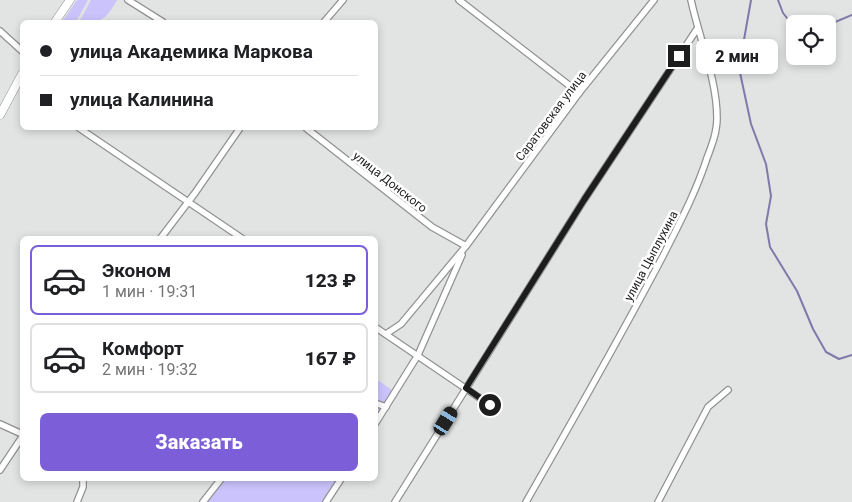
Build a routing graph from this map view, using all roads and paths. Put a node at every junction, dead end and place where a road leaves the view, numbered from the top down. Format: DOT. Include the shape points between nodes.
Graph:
graph roads {
  1 [pos="70,0"];
  2 [pos="128,0"];
  3 [pos="343,0"];
  4 [pos="459,0"];
  5 [pos="654,0"];
  6 [pos="691,0"];
  7 [pos="56,20"];
  8 [pos="159,20"];
  9 [pos="326,20"];
  10 [pos="697,29"];
  11 [pos="0,31"];
  12 [pos="20,49"];
  13 [pos="20,78"];
  14 [pos="579,93"];
  15 [pos="0,115"];
  16 [pos="82,130"];
  17 [pos="239,130"];
  18 [pos="309,130"];
  19 [pos="187,202"];
  20 [pos="162,236"];
  21 [pos="238,236"];
  22 [pos="466,246"];
  23 [pos="378,329"];
  24 [pos="386,334"];
  25 [pos="418,355"];
  26 [pos="466,388"];
  27 [pos="728,390"];
  28 [pos="378,404"];
  29 [pos="490,405"];
  30 [pos="386,407"];
  31 [pos="378,419"];
  32 [pos="0,424"];
  33 [pos="20,435"];
  34 [pos="20,439"];
  35 [pos="0,470"];
  36 [pos="83,481"];
  37 [pos="219,481"];
  38 [pos="340,481"];
  39 [pos="77,502"];
  40 [pos="203,502"];
  41 [pos="326,502"];
  42 [pos="395,502"];
  43 [pos="526,502"];
  44 [pos="658,502"];
  1 -- 7 [label="street"];
  2 -- 8 [label="street"];
  3 -- 9 [label="street"];
  4 -- 14 [label="street"];
  5 -- 14 [label="street, Саратовская улица"];
  6 -- 10 [label="street, улица Цыплухина"];
  10 -- 26 [label="street"];
  10 -- 43 [label="street, улица Цыплухина" via="707,59 717,118 714,138 696,192"];
  11 -- 12 [label="street"];
  13 -- 15 [label="street"];
  14 -- 22 [label="street, Саратовская улица"];
  16 -- 19 [label="street"];
  17 -- 19 [label="street"];
  18 -- 22 [label="street, улица Донского" via="432,227"];
  19 -- 20 [label="street"];
  19 -- 21 [label="street"];
  22 -- 24 [label="street, Саратовская улица" via="401,324"];
  22 -- 25 [label="street, Саратовская улица"];
  23 -- 24 [label="street"];
  24 -- 25 [label="street"];
  25 -- 26 [label="street"];
  25 -- 30 [label="street, Саратовская улица"];
  26 -- 29 [label="street"];
  26 -- 42 [label="street"];
  27 -- 44 [label="street" via="708,407"];
  28 -- 30 [label="street"];
  30 -- 31 [label="street, Саратовская улица"];
  32 -- 33 [label="street"];
  34 -- 35 [label="street"];
  36 -- 39 [label="street"];
  37 -- 40 [label="street"];
  38 -- 41 [label="street"];
}
